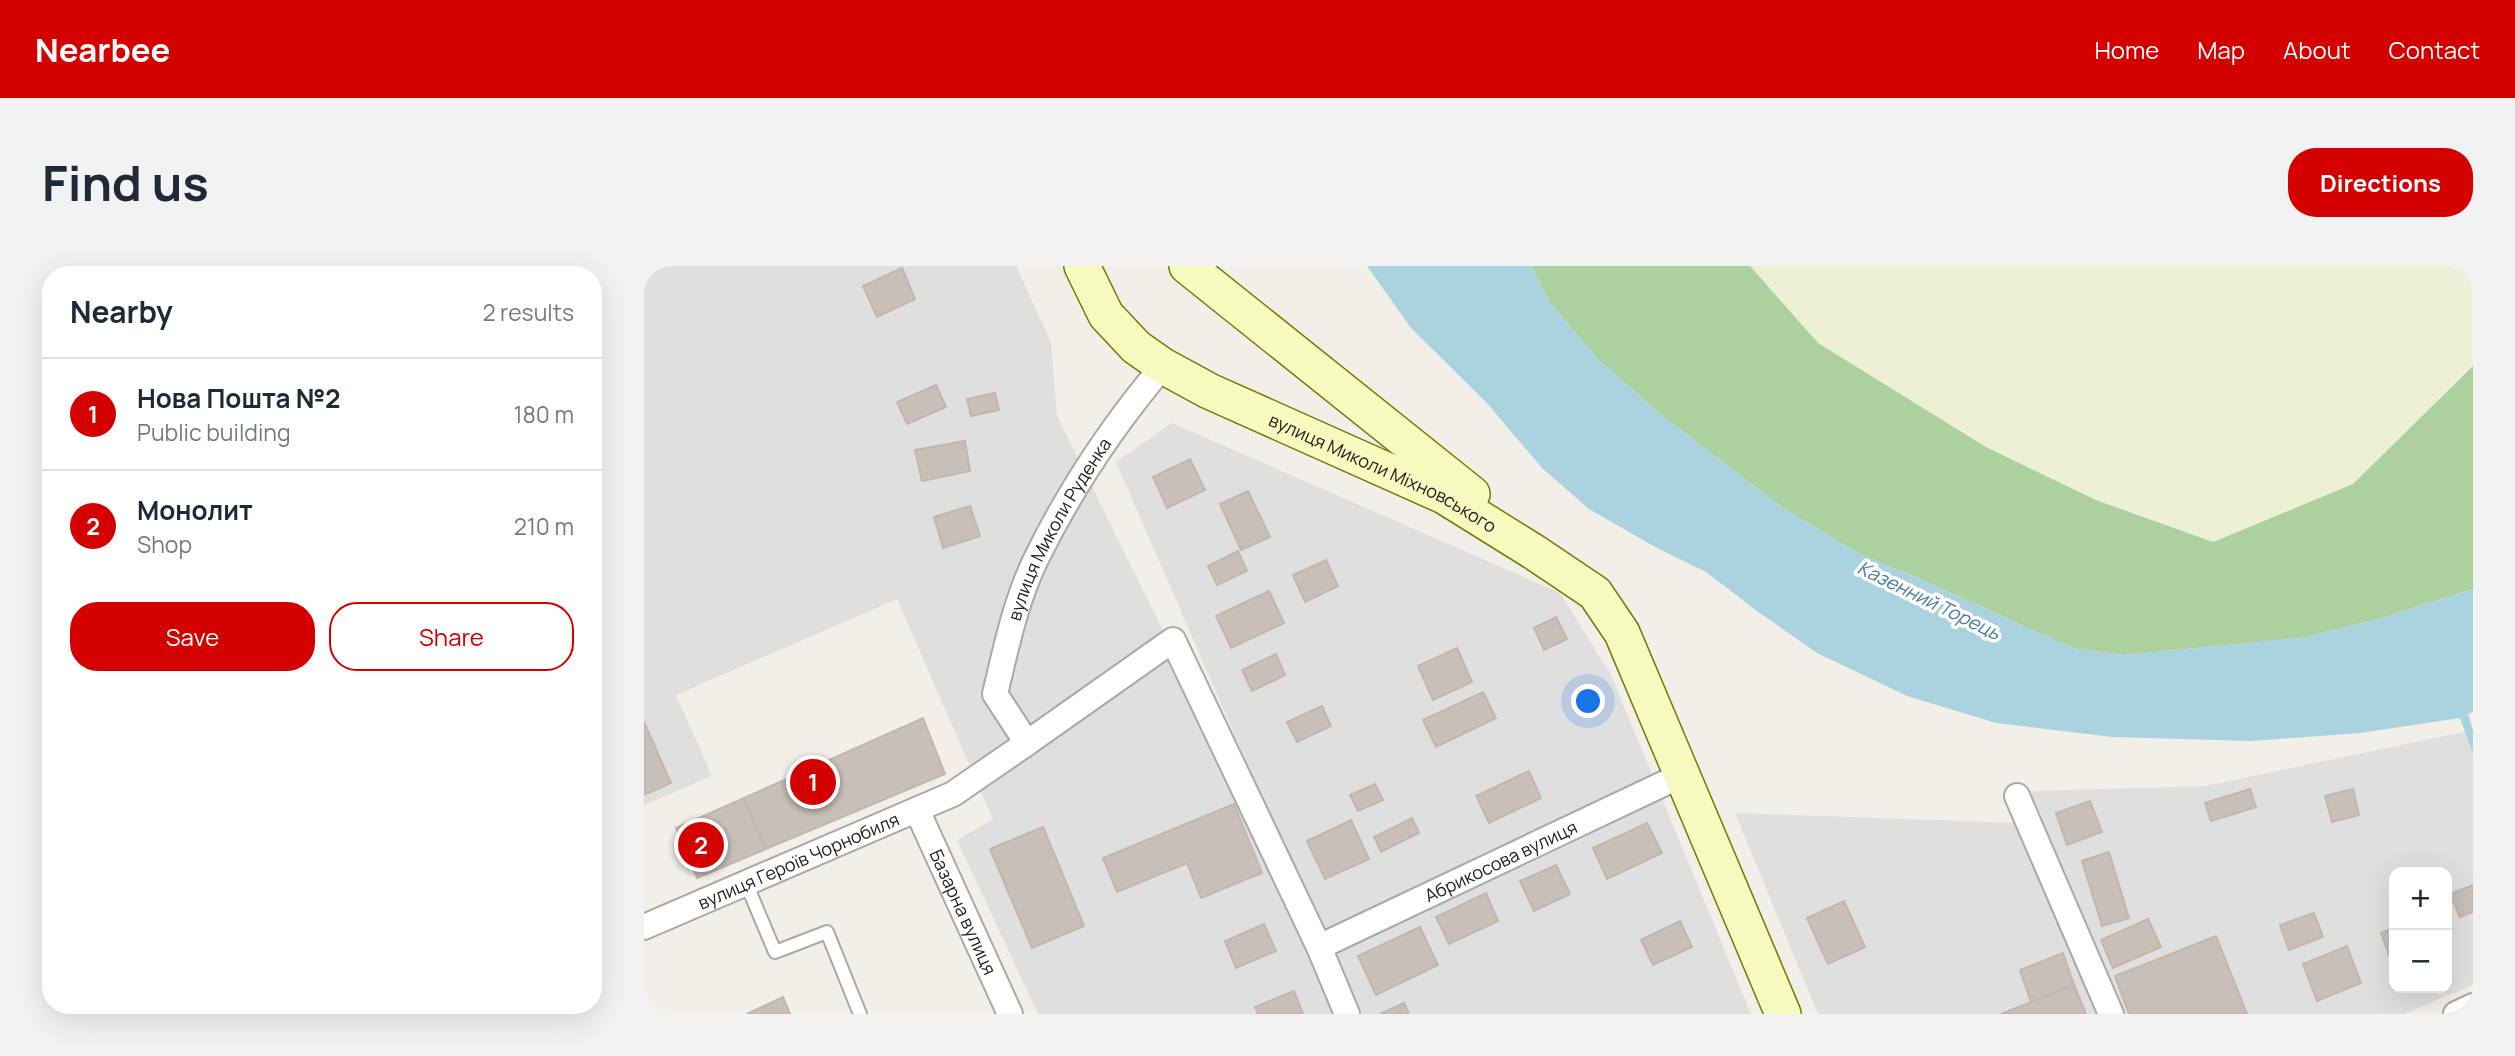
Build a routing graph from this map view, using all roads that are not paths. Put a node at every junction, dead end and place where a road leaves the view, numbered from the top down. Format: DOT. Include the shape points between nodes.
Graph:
graph roads {
  1 [pos="1082,266"];
  2 [pos="1187,266"];
  3 [pos="1163,366"];
  4 [pos="1595,593"];
  5 [pos="1027,743"];
  6 [pos="1682,775"];
  7 [pos="2017,796"];
  8 [pos="917,810"];
  9 [pos="746,883"];
  10 [pos="644,927"];
  11 [pos="1319,947"];
  12 [pos="2473,1006"];
  13 [pos="860,1014"];
  14 [pos="1010,1014"];
  15 [pos="1348,1014"];
  16 [pos="1783,1014"];
  17 [pos="2111,1014"];
  18 [pos="2456,1014"];
  1 -- 3 [label="street" via="1106,315 1136,347"];
  2 -- 4 [label="street, вулиця Миколи Міхновського"];
  3 -- 4 [label="street, вулиця Миколи Міхновського" via="1444,496"];
  3 -- 5 [label="street, вулиця Миколи Руденка" via="1098,451 1036,558 1010,630 995,694"];
  4 -- 6 [label="street, вулиця Миколи Міхновського" via="1622,632"];
  5 -- 8 [label="street, вулиця Героїв Чорнобиля" via="953,794"];
  5 -- 11 [label="street" via="1173,640"];
  6 -- 11 [label="street, Абрикосова вулиця"];
  6 -- 16 [label="street, вулиця Миколи Міхновського"];
  7 -- 17 [label="street"];
  8 -- 9 [label="street, вулиця Героїв Чорнобиля"];
  8 -- 14 [label="street, Базарна вулиця"];
  9 -- 10 [label="street, вулиця Героїв Чорнобиля"];
  9 -- 13 [label="lane" via="775,952 827,932"];
  11 -- 15 [label="street"];
  12 -- 18 [label="street"];
}
